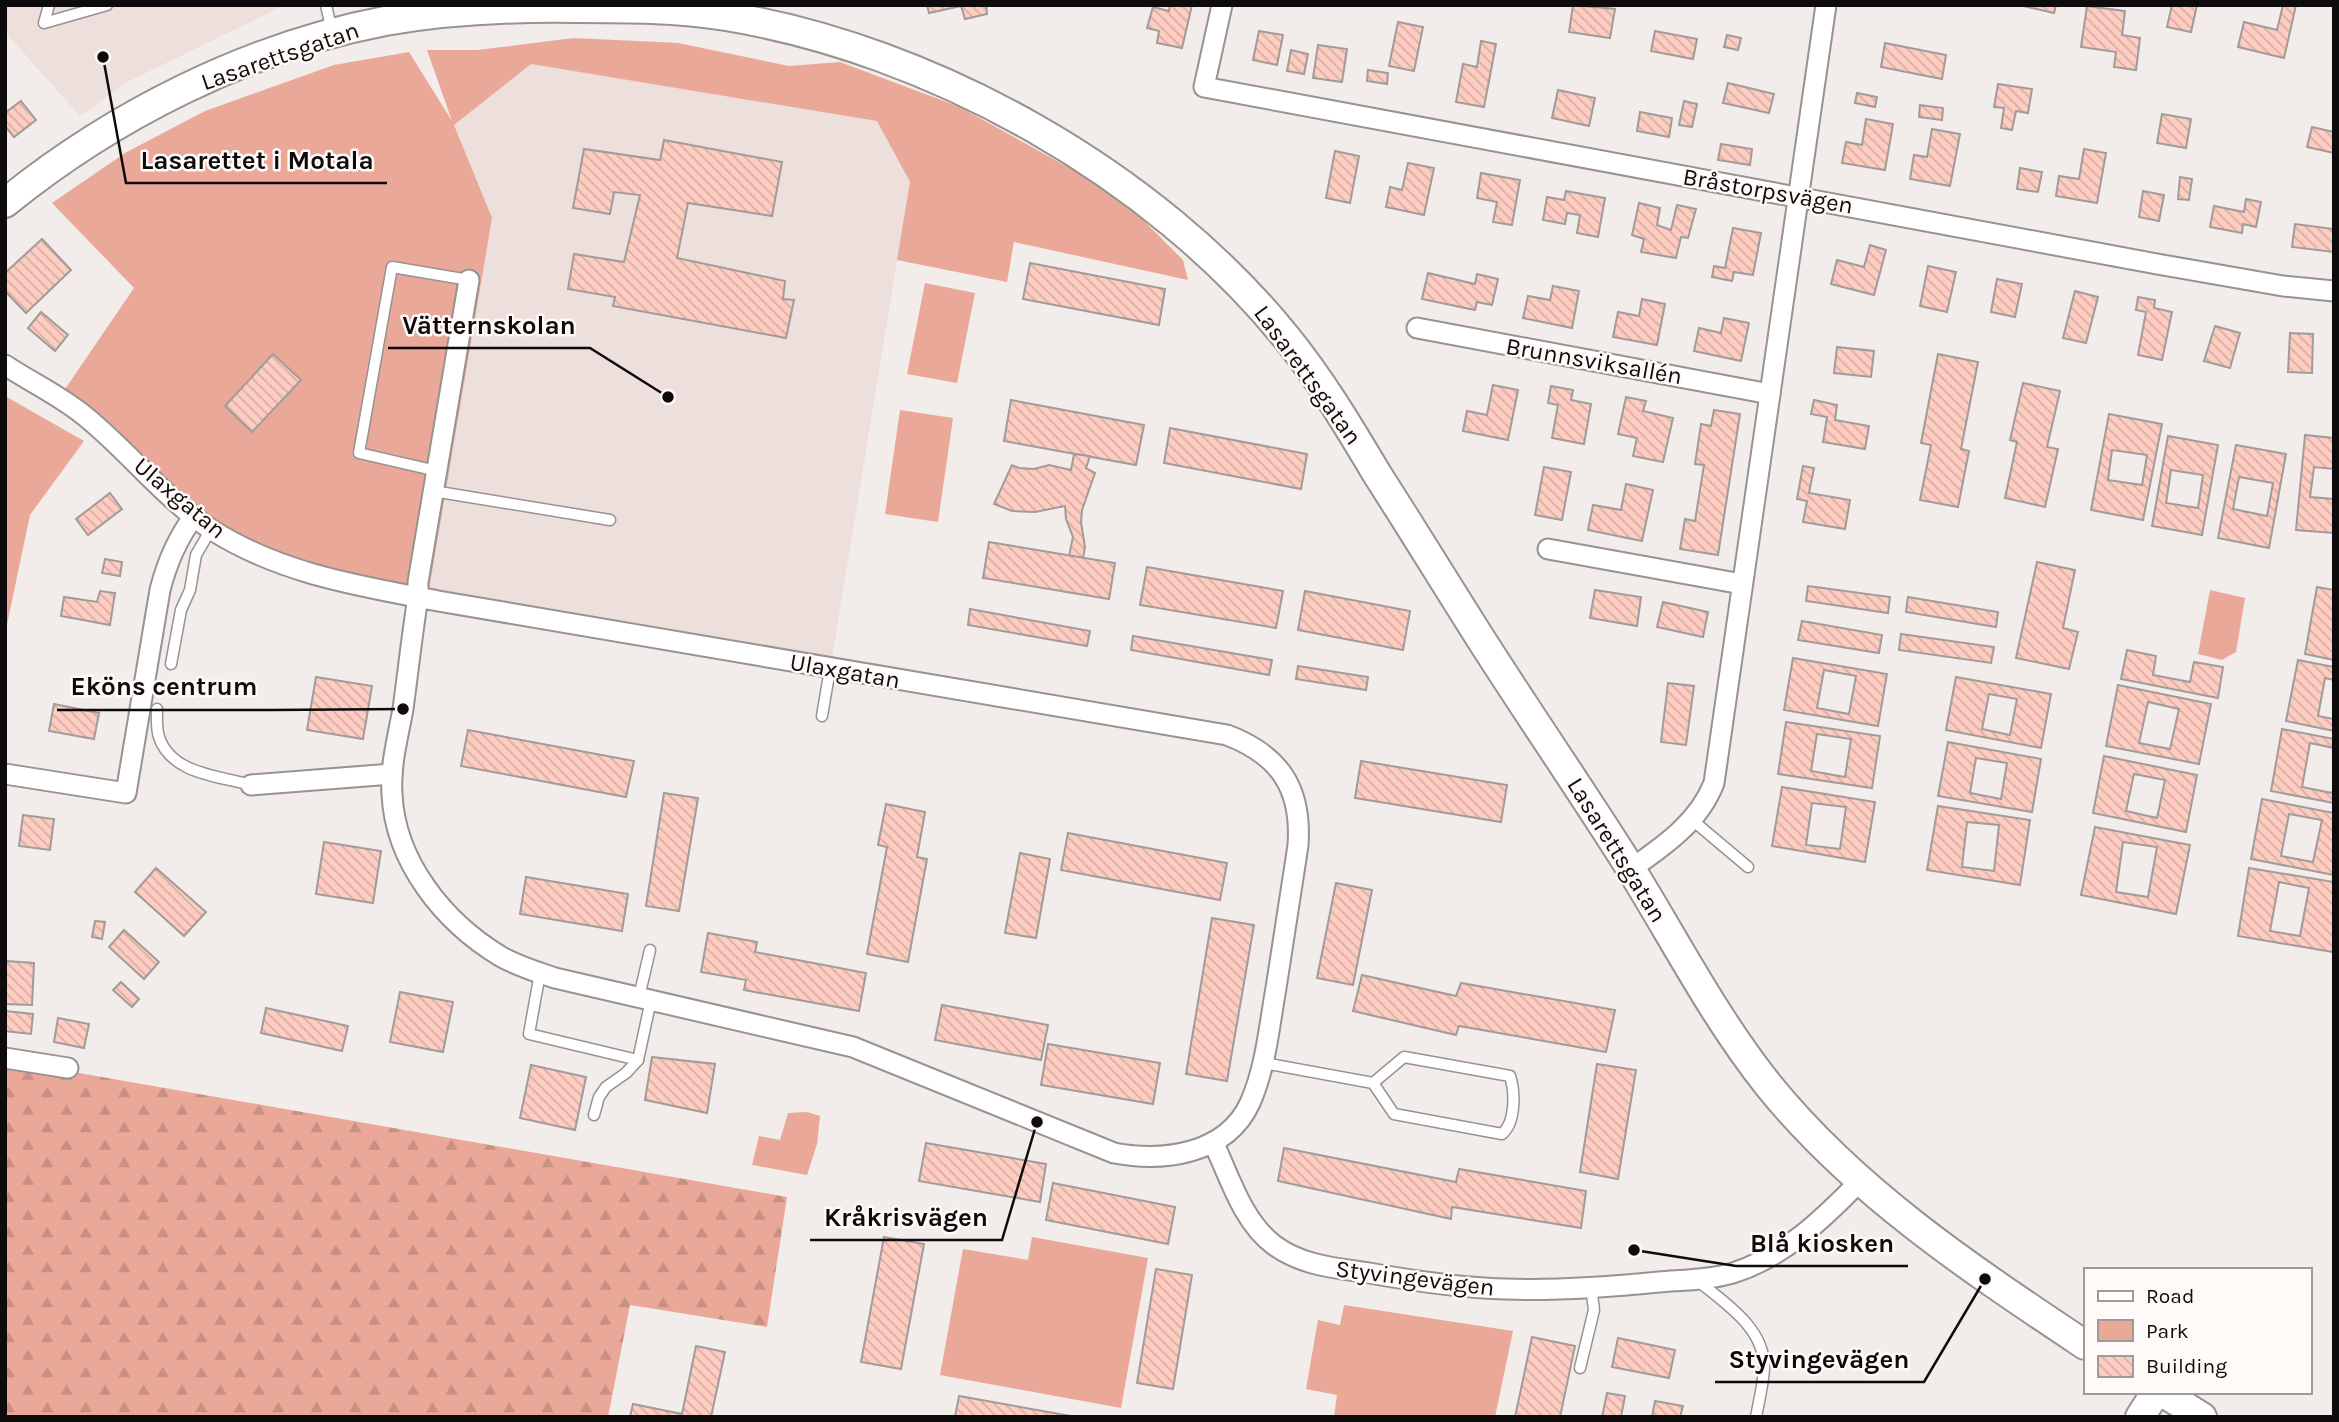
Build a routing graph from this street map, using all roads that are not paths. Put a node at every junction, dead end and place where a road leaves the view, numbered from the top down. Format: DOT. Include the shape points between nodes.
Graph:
graph roads {
  1 [pos="49,5"];
  2 [pos="107,5"];
  3 [pos="326,5"];
  4 [pos="1222,5"];
  5 [pos="1826,5"];
  6 [pos="769,15"];
  7 [pos="333,34"];
  8 [pos="1798,197"];
  9 [pos="5,203"];
  10 [pos="469,280"];
  11 [pos="2334,290"];
  12 [pos="1417,328"];
  13 [pos="5,365"];
  14 [pos="1770,394"];
  15 [pos="435,481"];
  16 [pos="194,516"];
  17 [pos="610,520"];
  18 [pos="211,529"];
  19 [pos="1548,549"];
  20 [pos="1742,584"];
  21 [pos="418,597"];
  22 [pos="171,664"];
  23 [pos="830,668"];
  24 [pos="157,709"];
  25 [pos="822,716"];
  26 [pos="5,774"];
  27 [pos="392,774"];
  28 [pos="251,785"];
  29 [pos="1691,819"];
  30 [pos="1748,867"];
  31 [pos="1631,869"];
  32 [pos="650,950"];
  33 [pos="540,973"];
  34 [pos="645,998"];
  35 [pos="5,1058"];
  36 [pos="638,1060"];
  37 [pos="1264,1063"];
  38 [pos="68,1068"];
  39 [pos="1373,1083"];
  40 [pos="594,1115"];
  41 [pos="1213,1142"];
  42 [pos="1860,1181"];
  43 [pos="1695,1279"];
  44 [pos="1591,1287"];
  45 [pos="2084,1344"];
  46 [pos="1580,1368"];
  47 [pos="2155,1394"];
  48 [pos="2165,1394"];
  49 [pos="1756,1417"];
  50 [pos="2140,1417"];
  51 [pos="2202,1417"];
  1 -- 2 [label="lane" via="44,23"];
  3 -- 7 [label="lane"];
  4 -- 8 [label="street, Bråstorpsvägen" via="1204,87"];
  5 -- 8 [label="street"];
  6 -- 7 [label="street, Lasarettsgatan" via="551,8 405,18"];
  6 -- 31 [label="street, Lasarettsgatan" via="877,56 1054,139 1179,226 1222,266 1319,382"];
  7 -- 9 [label="street, Lasarettsgatan" via="249,62 130,117 87,142"];
  8 -- 11 [label="street, Bråstorpsvägen" via="2271,284"];
  8 -- 14 [label="street"];
  10 -- 15 [label="street"];
  10 -- 15 [label="lane" via="392,267 359,453"];
  12 -- 14 [label="street, Brunnsviksallén"];
  13 -- 16 [label="street, Ulaxgatan" via="86,416"];
  14 -- 20 [label="street"];
  15 -- 17 [label="lane"];
  15 -- 21 [label="street"];
  16 -- 18 [label="street, Ulaxgatan"];
  16 -- 26 [label="street" via="166,565 126,793"];
  18 -- 21 [label="street, Ulaxgatan" via="307,573"];
  18 -- 22 [label="lane" via="196,555"];
  19 -- 20 [label="street"];
  20 -- 29 [label="street" via="1717,769 1709,796"];
  21 -- 23 [label="street, Ulaxgatan"];
  21 -- 27 [label="street"];
  23 -- 25 [label="lane"];
  23 -- 37 [label="street, Ulaxgatan" via="1227,735 1267,756 1290,785 1300,824"];
  24 -- 28 [label="lane" via="158,734 172,758 185,767"];
  27 -- 28 [label="street"];
  27 -- 33 [label="street" via="399,835 414,869 436,901 502,958"];
  29 -- 30 [label="lane"];
  29 -- 31 [label="street"];
  31 -- 42 [label="street, Lasarettsgatan" via="1739,1048 1810,1134"];
  32 -- 34 [label="lane"];
  33 -- 34 [label="street"];
  33 -- 36 [label="lane" via="528,1034"];
  34 -- 36 [label="lane"];
  34 -- 41 [label="street" via="853,1047 1114,1153 1170,1157"];
  35 -- 38 [label="street"];
  36 -- 40 [label="lane" via="606,1087"];
  37 -- 39 [label="lane"];
  37 -- 41 [label="street" via="1248,1106"];
  39 -- 39 [label="lane" via="1394,1114 1502,1134 1508,1129 1515,1091 1510,1076 1404,1057"];
  41 -- 44 [label="street, Styvingevägen" via="1251,1221 1275,1246 1298,1259 1474,1287"];
  42 -- 43 [label="street, Styvingevägen" via="1810,1229 1758,1263"];
  42 -- 45 [label="street, Lasarettsgatan" via="1986,1279"];
  43 -- 44 [label="street, Styvingevägen"];
  43 -- 49 [label="lane" via="1739,1316 1760,1345 1764,1369"];
  44 -- 46 [label="lane" via="1594,1310"];
  47 -- 50 [label="street"];
  48 -- 51 [label="street"];
}
